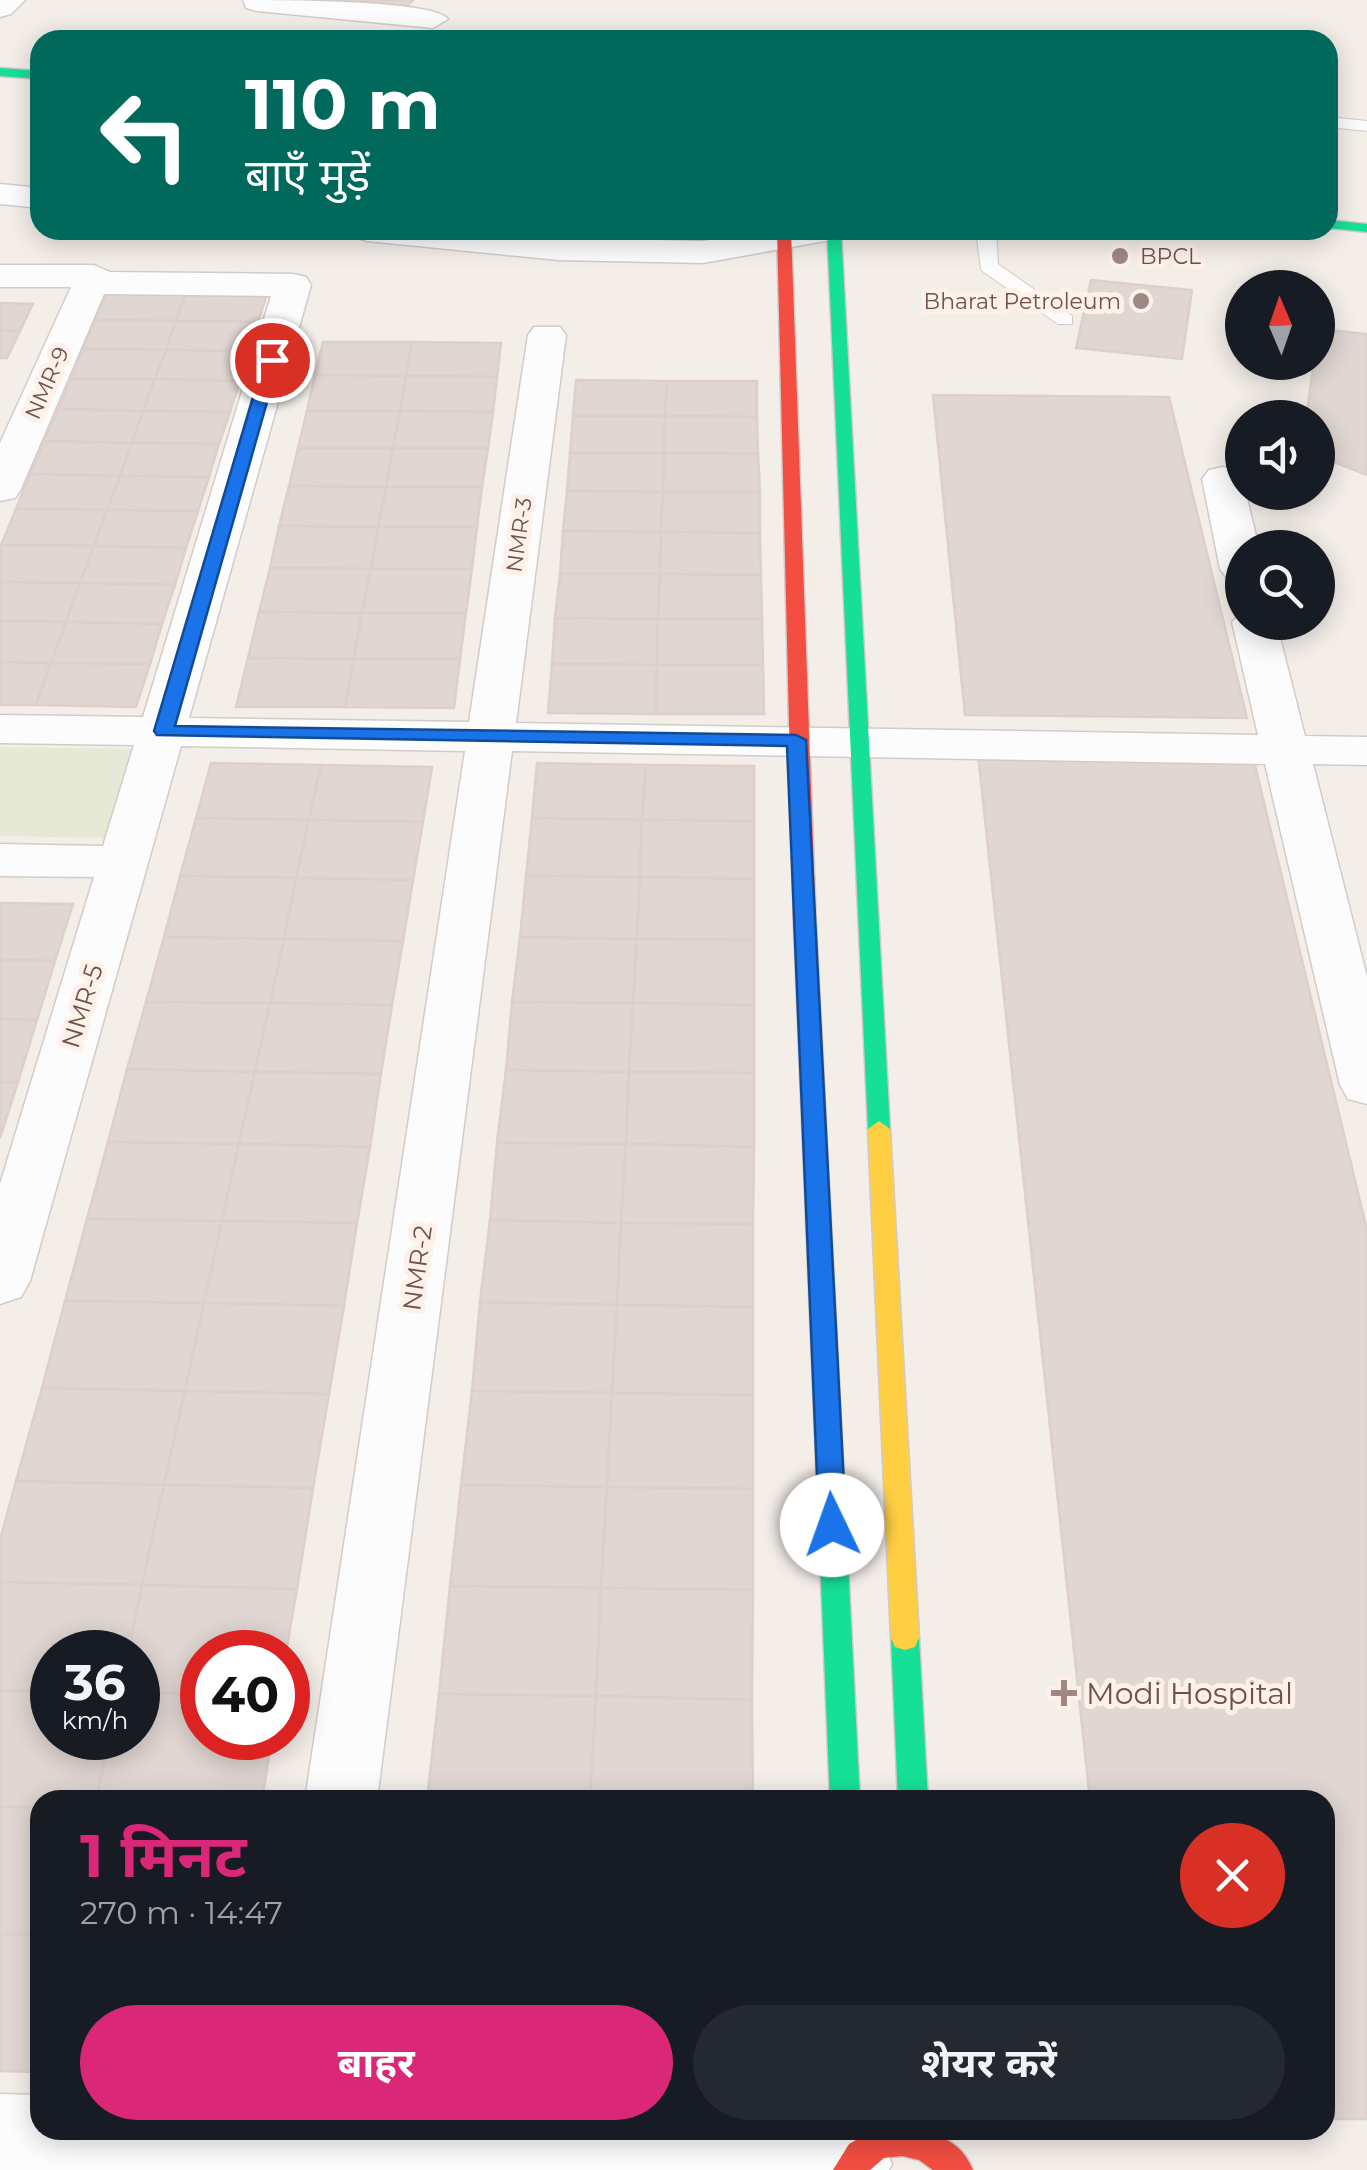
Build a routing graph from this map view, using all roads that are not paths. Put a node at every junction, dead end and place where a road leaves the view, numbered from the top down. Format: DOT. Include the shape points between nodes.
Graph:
graph roads {
  1 [pos="257,2"];
  2 [pos="410,30"];
  3 [pos="0,72"];
  4 [pos="30,75"];
  5 [pos="0,94"];
  6 [pos="30,97"];
  7 [pos="1338,123"];
  8 [pos="1367,126"];
  9 [pos="0,194"];
  10 [pos="30,197"];
  11 [pos="1338,202"];
  12 [pos="1367,204"];
  13 [pos="1338,225"];
  14 [pos="1367,228"];
  15 [pos="468,240"];
  16 [pos="751,240"];
  17 [pos="784,240"];
  18 [pos="835,240"];
  19 [pos="987,240"];
  20 [pos="0,276"];
  21 [pos="93,279"];
  22 [pos="1065,320"];
  23 [pos="547,335"];
  24 [pos="1222,479"];
  25 [pos="0,490"];
  26 [pos="1233,530"];
  27 [pos="1258,640"];
  28 [pos="0,729"];
  29 [pos="164,731"];
  30 [pos="492,736"];
  31 [pos="796,740"];
  32 [pos="863,742"];
  33 [pos="1282,750"];
  34 [pos="1367,751"];
  35 [pos="0,860"];
  36 [pos="125,862"];
  37 [pos="1367,1084"];
  38 [pos="0,1281"];
  39 [pos="342,1790"];
  40 [pos="845,1790"];
  41 [pos="913,1790"];
  42 [pos="0,2134"];
  43 [pos="30,2135"];
  44 [pos="135,2140"];
  45 [pos="887,2140"];
  46 [pos="932,2140"];
  47 [pos="292,2147"];
  48 [pos="856,2154"];
  49 [pos="957,2170"];
  1 -- 2 [label="street" via="445,13"];
  3 -- 4 [label="street"];
  5 -- 6 [label="street"];
  7 -- 8 [label="lane"];
  9 -- 10 [label="street"];
  11 -- 12 [label="street"];
  13 -- 14 [label="street"];
  15 -- 16 [label="street" via="684,252"];
  17 -- 31 [label="street"];
  18 -- 32 [label="street"];
  19 -- 22 [label="lane" via="988,266"];
  20 -- 21 [label="street"];
  21 -- 25 [label="street, NMR-9"];
  21 -- 29 [label="street, NMR-5" via="293,285"];
  23 -- 30 [label="street, NMR-3"];
  24 -- 26 [label="street"];
  27 -- 33 [label="street"];
  28 -- 29 [label="street"];
  29 -- 30 [label="street"];
  29 -- 36 [label="street, NMR-5"];
  30 -- 31 [label="street"];
  30 -- 39 [label="street, NMR-2"];
  31 -- 32 [label="street"];
  31 -- 40 [label="street"];
  32 -- 33 [label="street"];
  32 -- 41 [label="street"];
  33 -- 34 [label="street"];
  33 -- 37 [label="street"];
  35 -- 36 [label="street"];
  36 -- 38 [label="street, NMR-5"];
  42 -- 43 [label="street"];
  44 -- 47 [label="street"];
  45 -- 48 [label="street"];
  46 -- 49 [label="street"];
  47 -- 48 [label="street"];
}
